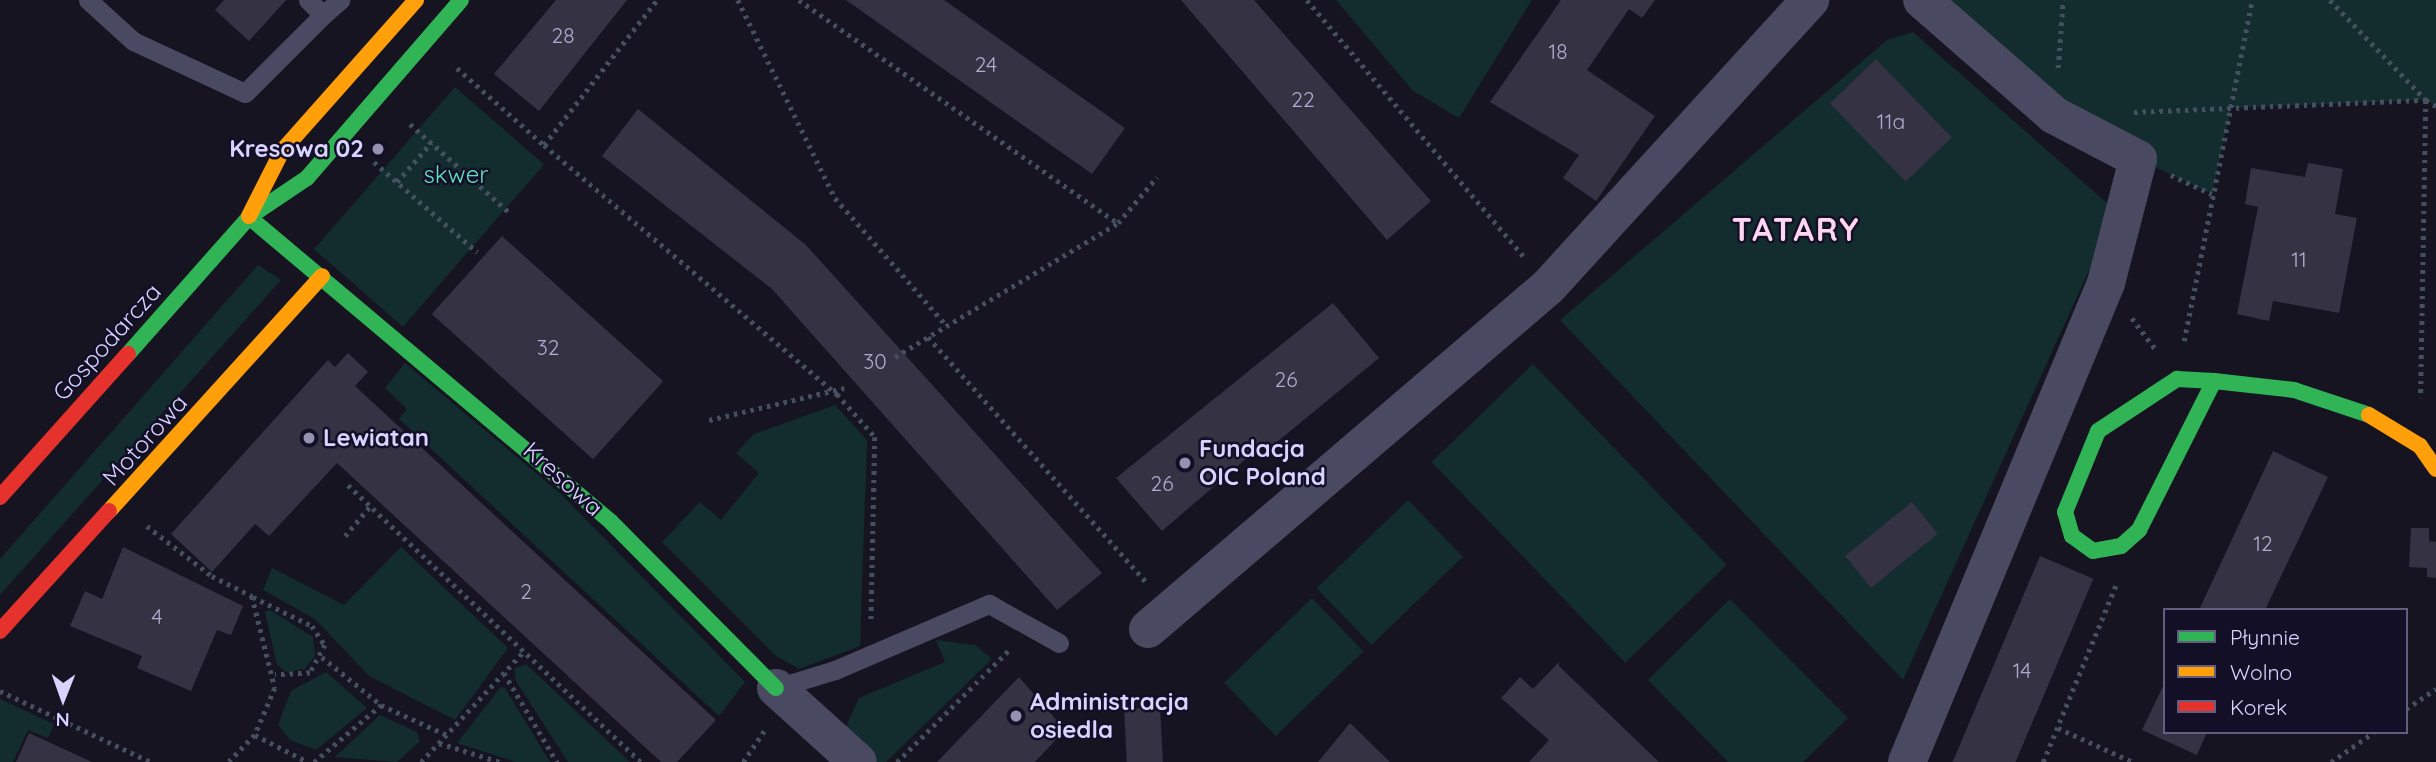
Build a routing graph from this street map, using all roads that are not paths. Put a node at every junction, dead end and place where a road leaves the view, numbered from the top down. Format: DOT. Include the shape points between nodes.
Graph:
graph roads {
  1 [pos="88,0"];
  2 [pos="308,0"];
  3 [pos="340,0"];
  4 [pos="461,0"];
  5 [pos="1810,0"];
  6 [pos="1923,0"];
  7 [pos="406,3"];
  8 [pos="323,15"];
  9 [pos="248,218"];
  10 [pos="322,276"];
  11 [pos="2214,381"];
  12 [pos="2436,469"];
  13 [pos="0,497"];
  14 [pos="1159,620"];
  15 [pos="0,631"];
  16 [pos="1059,643"];
  17 [pos="776,688"];
  18 [pos="858,762"];
  19 [pos="1908,762"];
  1 -- 8 [label="lane" via="133,41 245,93"];
  2 -- 8 [label="lane"];
  3 -- 8 [label="lane"];
  4 -- 9 [label="street, Gospodarcza" via="307,178"];
  5 -- 14 [label="street" via="1548,287"];
  6 -- 19 [label="street" via="2054,115 2138,159 2106,283"];
  7 -- 9 [label="street, Gospodarcza" via="282,151"];
  9 -- 10 [label="street, Kresowa"];
  9 -- 13 [label="street, Gospodarcza"];
  10 -- 15 [label="street, Motorowa"];
  10 -- 17 [label="street, Kresowa" via="611,522"];
  11 -- 11 [label="street" via="2177,379 2098,431 2064,512 2072,536 2093,551 2121,546 2139,530"];
  11 -- 12 [label="street" via="2294,390 2384,420 2420,446"];
  16 -- 17 [label="lane" via="989,604"];
  17 -- 18 [label="street, Kresowa"];
}
